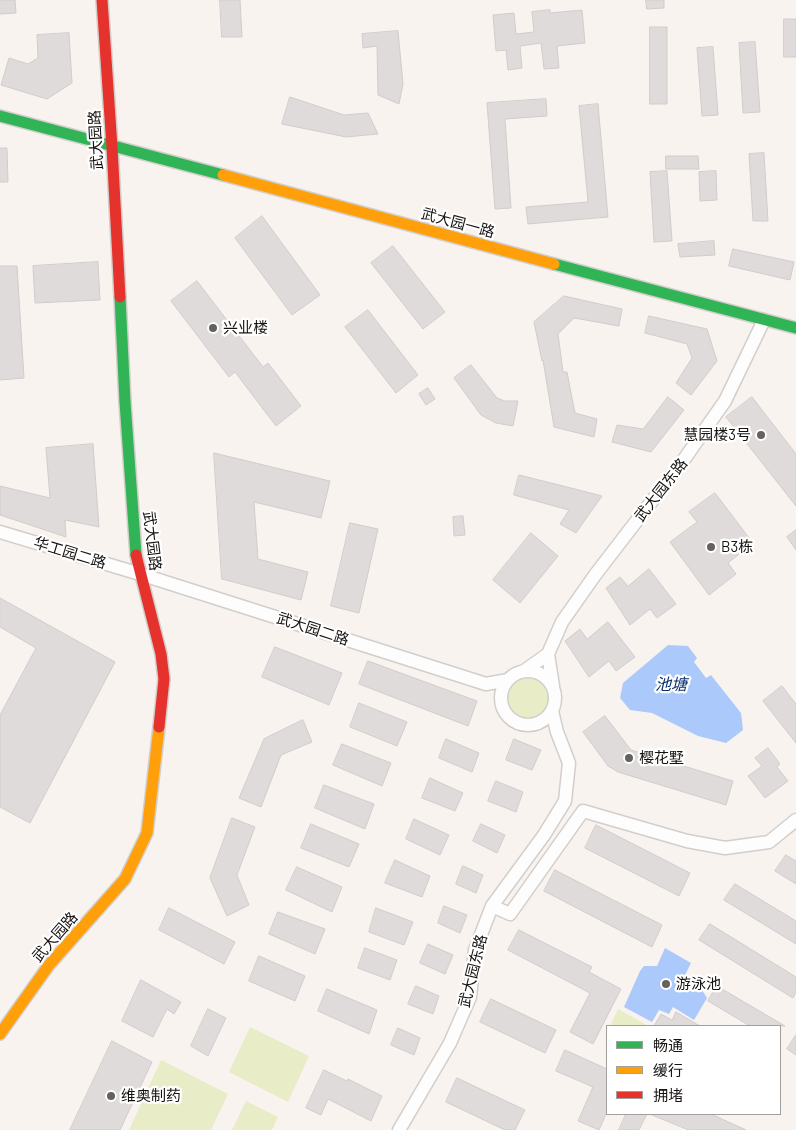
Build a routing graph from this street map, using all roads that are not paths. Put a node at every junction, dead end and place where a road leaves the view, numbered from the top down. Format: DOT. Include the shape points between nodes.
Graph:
graph roads {
  1 [pos="102,0"];
  2 [pos="0,116"];
  3 [pos="112,147"];
  4 [pos="764,320"];
  5 [pos="796,328"];
  6 [pos="0,532"];
  7 [pos="140,574"];
  8 [pos="548,654"];
  9 [pos="524,671"];
  10 [pos="508,680"];
  11 [pos="486,684"];
  12 [pos="553,686"];
  13 [pos="502,706"];
  14 [pos="552,711"];
  15 [pos="530,725"];
  16 [pos="557,732"];
  17 [pos="796,820"];
  18 [pos="492,906"];
  19 [pos="0,1034"];
  20 [pos="400,1130"];
  1 -- 3 [label="street, 武大园路"];
  2 -- 3 [label="street, 武大园一路"];
  3 -- 4 [label="street, 武大园一路"];
  3 -- 7 [label="street, 武大园路" via="135,550"];
  4 -- 5 [label="street, 武大园一路"];
  4 -- 8 [label="street, 武大园东路" via="725,401 562,622"];
  6 -- 7 [label="street, 华工园二路"];
  7 -- 11 [label="street, 武大园二路"];
  7 -- 19 [label="street, 武大园路" via="164,678 147,833 125,879 49,965"];
  8 -- 9 [label="street"];
  8 -- 12 [label="street"];
  9 -- 10 [label="street"];
  9 -- 12 [label="street" via="541,674"];
  10 -- 11 [label="street"];
  10 -- 13 [label="street" via="501,696"];
  11 -- 13 [label="street"];
  12 -- 14 [label="street" via="555,703"];
  13 -- 15 [label="street" via="513,720"];
  14 -- 15 [label="street" via="547,718"];
  14 -- 16 [label="street, 武大园东路"];
  15 -- 16 [label="street"];
  16 -- 18 [label="street, 武大园东路" via="568,763 565,801"];
  17 -- 18 [label="street" via="769,842 725,848 687,841 583,811 510,914"];
  18 -- 20 [label="street, 武大园东路" via="475,950 470,997 450,1044"];
}
